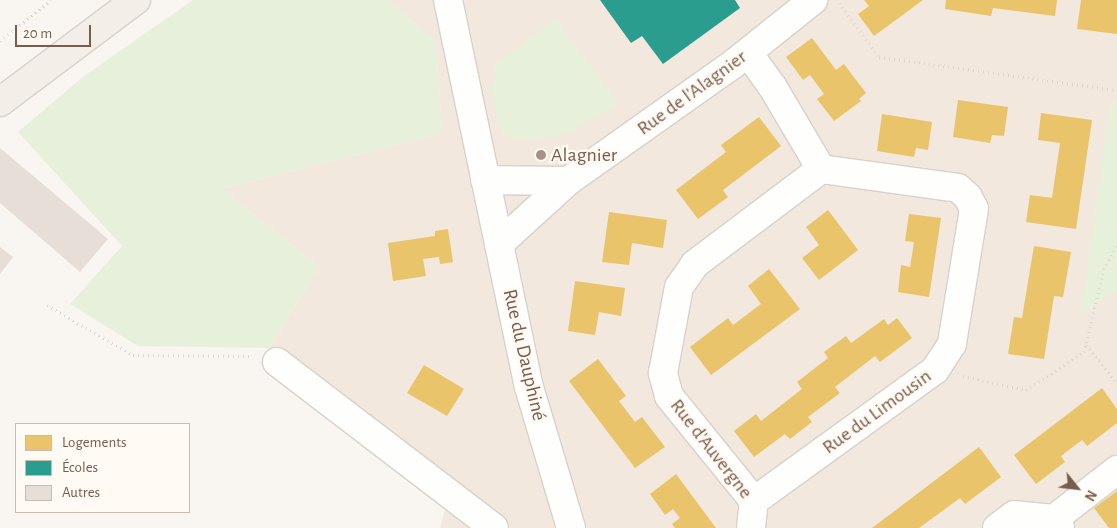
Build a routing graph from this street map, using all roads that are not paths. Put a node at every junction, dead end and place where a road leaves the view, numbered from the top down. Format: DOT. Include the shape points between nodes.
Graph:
graph roads {
  1 [pos="117,0"];
  2 [pos="136,0"];
  3 [pos="448,0"];
  4 [pos="813,0"];
  5 [pos="98,29"];
  6 [pos="748,53"];
  7 [pos="0,102"];
  8 [pos="821,169"];
  9 [pos="485,180"];
  10 [pos="568,181"];
  11 [pos="499,244"];
  12 [pos="277,362"];
  13 [pos="1117,470"];
  14 [pos="754,501"];
  15 [pos="1057,524"];
  16 [pos="494,528"];
  17 [pos="571,528"];
  18 [pos="750,528"];
  19 [pos="997,528"];
  1 -- 5 [label="street"];
  2 -- 5 [label="main road"];
  3 -- 9 [label="street"];
  4 -- 6 [label="street, Rue de l'Alagnier"];
  5 -- 7 [label="main road"];
  6 -- 8 [label="street" via="772,86"];
  6 -- 10 [label="street, Rue de l'Alagnier"];
  8 -- 14 [label="street, Rue d'Auvergne" via="695,264 679,287 663,373 669,396"];
  8 -- 14 [label="street, Rue du Limousin" via="958,188 968,197 974,209 952,344 935,370"];
  9 -- 10 [label="street"];
  9 -- 11 [label="street, Rue du Dauphiné"];
  10 -- 11 [label="street, Rue de l'Alagnier"];
  11 -- 17 [label="street, Rue du Dauphiné" via="529,387"];
  12 -- 16 [label="street"];
  13 -- 15 [label="street"];
  14 -- 18 [label="street, Rue d'Auvergne"];
  15 -- 19 [label="street" via="1014,515"];
}
